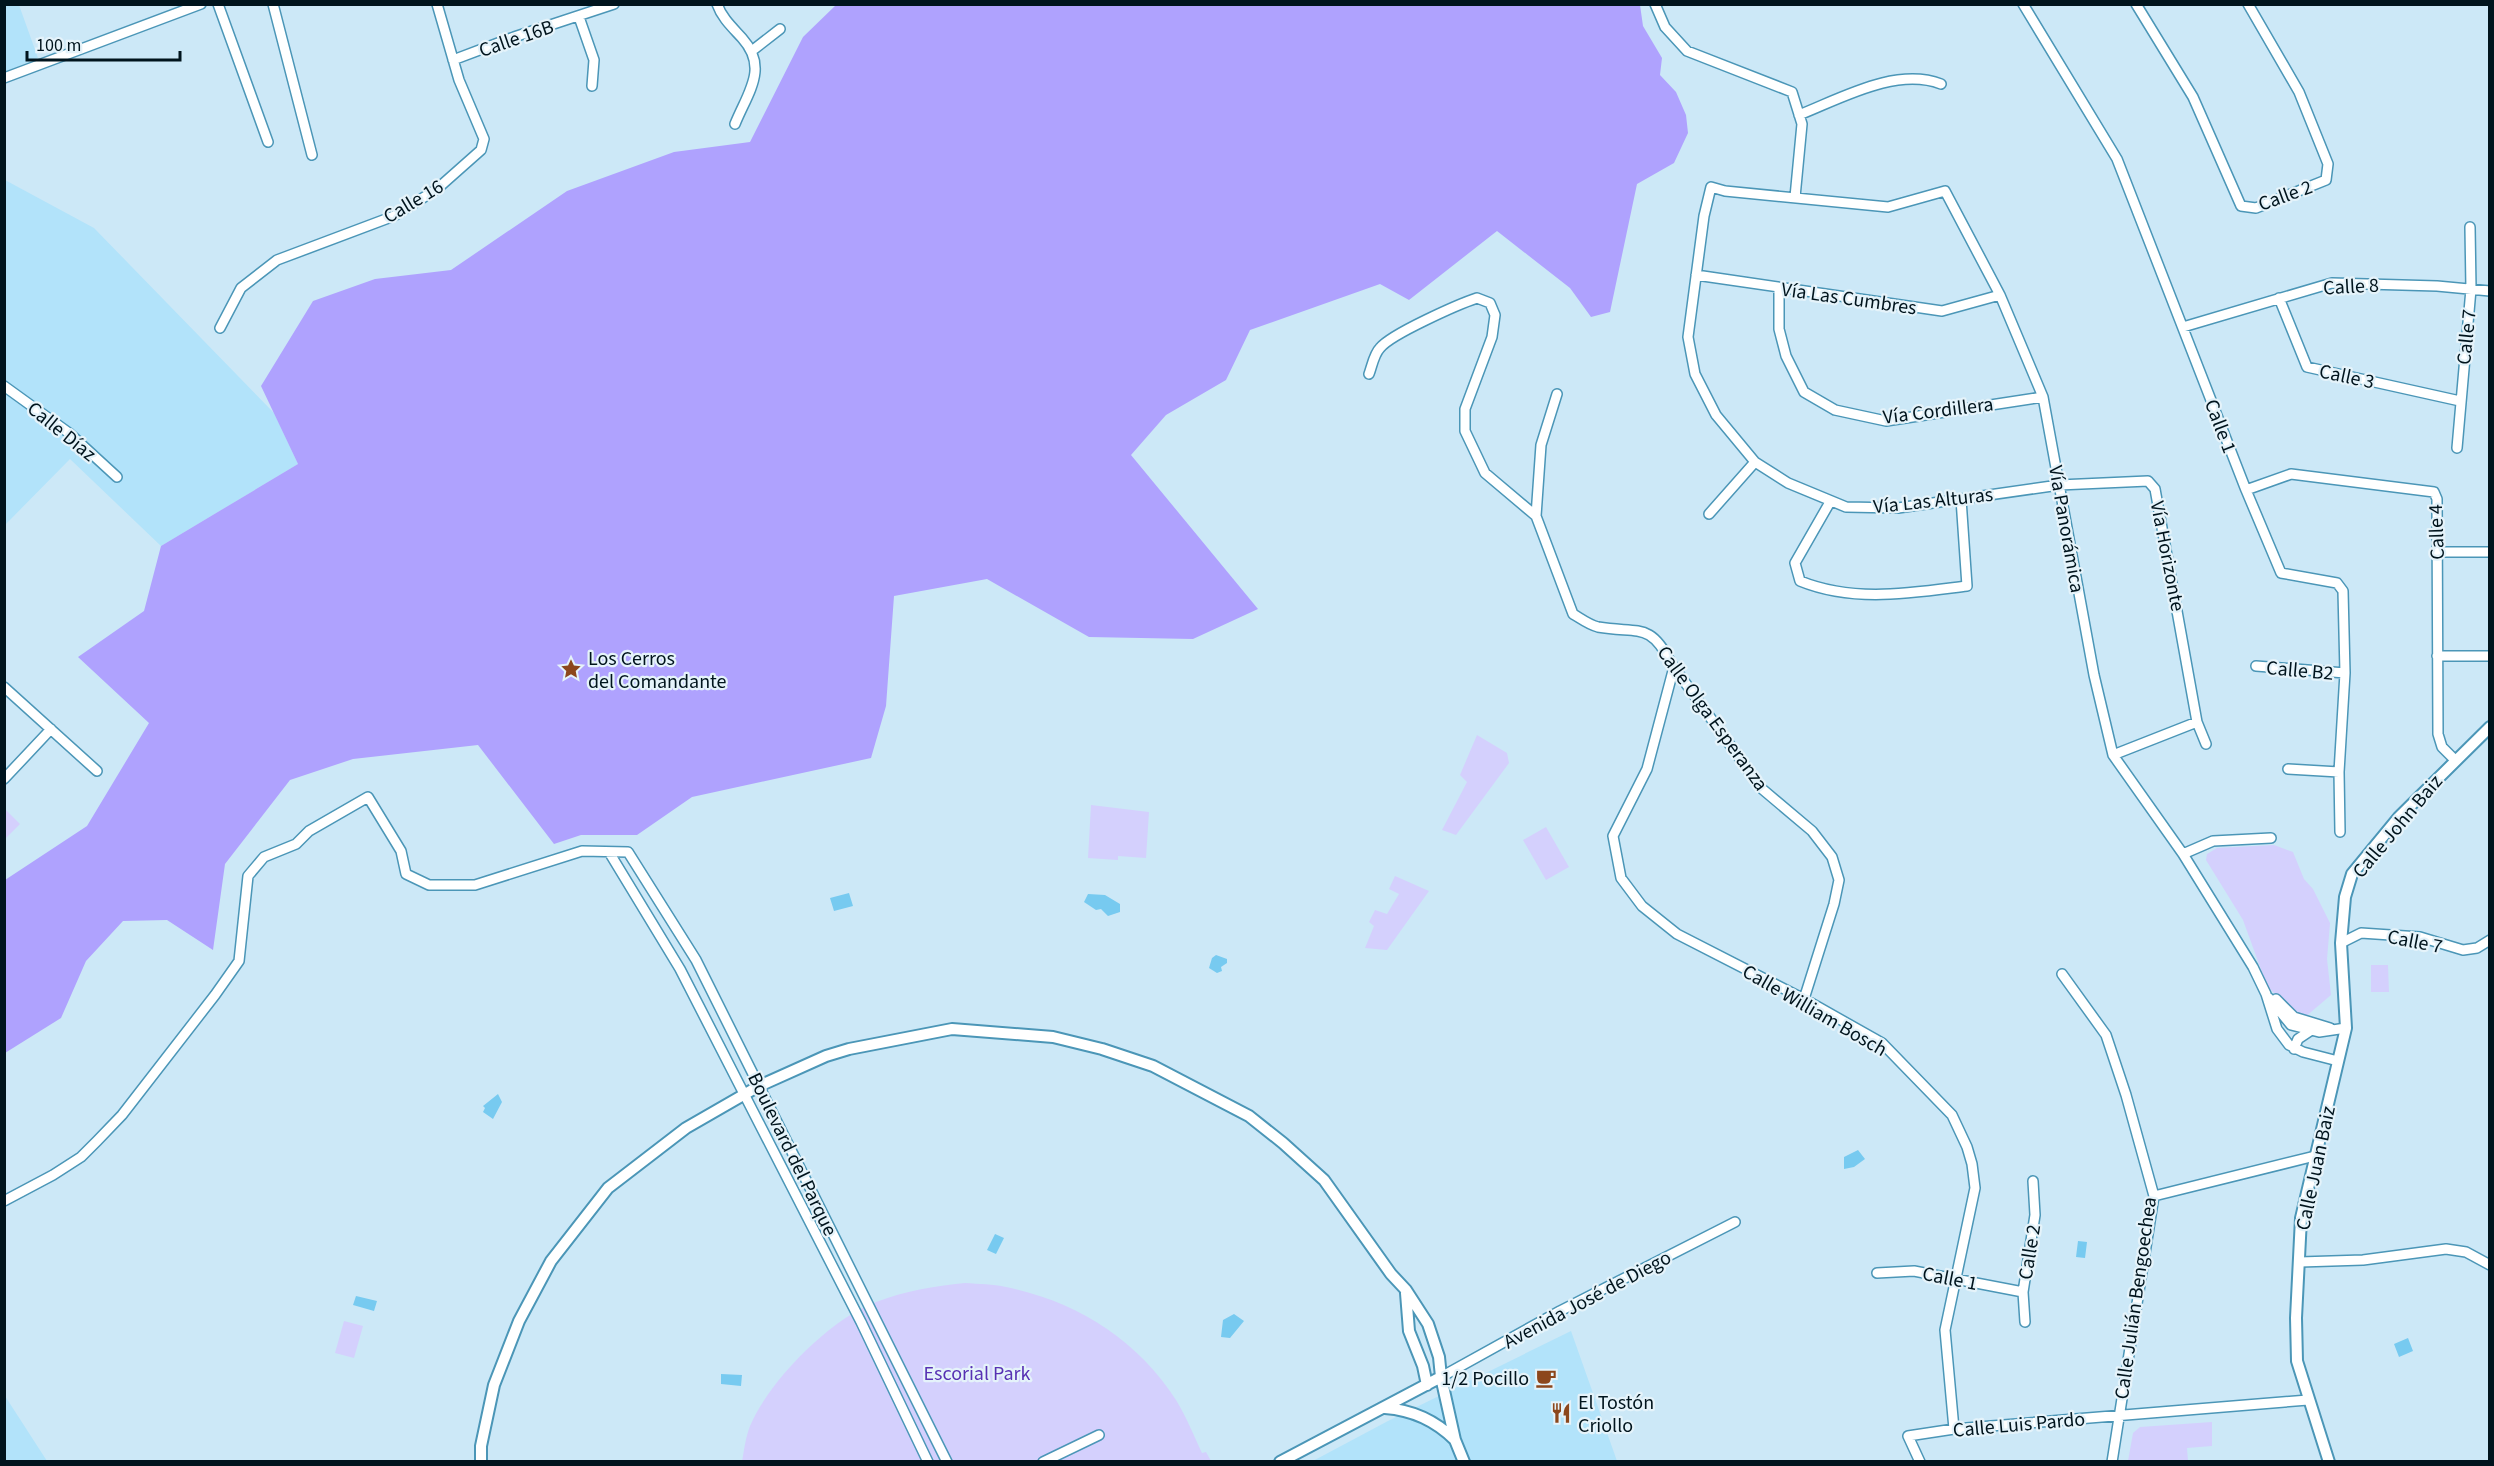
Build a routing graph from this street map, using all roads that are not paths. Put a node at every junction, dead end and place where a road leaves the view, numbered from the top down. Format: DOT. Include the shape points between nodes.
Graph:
graph roads {
  1 [pos="201,4"];
  2 [pos="218,4"];
  3 [pos="273,4"];
  4 [pos="437,4"];
  5 [pos="614,4"];
  6 [pos="717,4"];
  7 [pos="1655,4"];
  8 [pos="2023,4"];
  9 [pos="2136,4"];
  10 [pos="2248,4"];
  11 [pos="579,17"];
  12 [pos="780,29"];
  13 [pos="753,50"];
  14 [pos="453,60"];
  15 [pos="4,78"];
  16 [pos="1941,84"];
  17 [pos="592,86"];
  18 [pos="1799,115"];
  19 [pos="735,124"];
  20 [pos="268,142"];
  21 [pos="312,155"];
  22 [pos="1795,198"];
  23 [pos="2470,227"];
  24 [pos="1696,275"];
  25 [pos="1779,288"];
  26 [pos="2471,289"];
  27 [pos="2490,291"];
  28 [pos="2000,296"];
  29 [pos="2279,298"];
  30 [pos="2183,327"];
  31 [pos="220,328"];
  32 [pos="1369,374"];
  33 [pos="4,386"];
  34 [pos="1557,394"];
  35 [pos="2043,397"];
  36 [pos="2460,401"];
  37 [pos="2457,448"];
  38 [pos="1755,462"];
  39 [pos="117,477"];
  40 [pos="2059,485"];
  41 [pos="2246,490"];
  42 [pos="1961,499"];
  43 [pos="1830,502"];
  44 [pos="1710,514"];
  45 [pos="1536,516"];
  46 [pos="2489,543"];
  47 [pos="2437,552"];
  48 [pos="2489,552"];
  49 [pos="2489,558"];
  50 [pos="2437,656"];
  51 [pos="2490,656"];
  52 [pos="2256,666"];
  53 [pos="1674,667"];
  54 [pos="2345,674"];
  55 [pos="4,687"];
  56 [pos="2197,722"];
  57 [pos="2490,727"];
  58 [pos="51,729"];
  59 [pos="2206,744"];
  60 [pos="2113,755"];
  61 [pos="2455,760"];
  62 [pos="2288,769"];
  63 [pos="97,771"];
  64 [pos="2339,772"];
  65 [pos="4,779"];
  66 [pos="2340,832"];
  67 [pos="2271,838"];
  68 [pos="609,852"];
  69 [pos="2182,854"];
  70 [pos="2490,940"];
  71 [pos="2341,943"];
  72 [pos="2062,974"];
  73 [pos="2266,994"];
  74 [pos="1804,999"];
  75 [pos="2346,1028"];
  76 [pos="2334,1030"];
  77 [pos="2310,1031"];
  78 [pos="2294,1049"];
  79 [pos="2338,1061"];
  80 [pos="759,1086"];
  81 [pos="744,1094"];
  82 [pos="2316,1156"];
  83 [pos="2033,1182"];
  84 [pos="2154,1196"];
  85 [pos="4,1201"];
  86 [pos="1735,1222"];
  87 [pos="2300,1262"];
  88 [pos="2490,1265"];
  89 [pos="1877,1273"];
  90 [pos="1954,1279"];
  91 [pos="1406,1290"];
  92 [pos="2023,1293"];
  93 [pos="2025,1322"];
  94 [pos="1441,1377"];
  95 [pos="1427,1385"];
  96 [pos="2308,1400"];
  97 [pos="1385,1408"];
  98 [pos="2118,1415"];
  99 [pos="1954,1429"];
  100 [pos="1100,1435"];
  101 [pos="1455,1440"];
  102 [pos="481,1461"];
  103 [pos="928,1461"];
  104 [pos="947,1461"];
  105 [pos="1043,1461"];
  106 [pos="1280,1461"];
  107 [pos="1464,1461"];
  108 [pos="1920,1461"];
  109 [pos="2112,1461"];
  110 [pos="2329,1461"];
  1 -- 15 [label="street"];
  2 -- 20 [label="street"];
  3 -- 21 [label="street"];
  4 -- 14 [label="street, Calle 16"];
  5 -- 11 [label="street, Calle 16B"];
  6 -- 13 [label="street" via="721,15"];
  7 -- 18 [label="street" via="1665,27 1687,51 1792,92"];
  8 -- 30 [label="street, Calle 1" via="2117,159"];
  9 -- 10 [label="street, Calle 2" via="2193,97 2241,206 2256,208 2326,180 2328,164 2299,92"];
  11 -- 14 [label="street, Calle 16B"];
  11 -- 17 [label="street" via="594,60"];
  12 -- 13 [label="street"];
  13 -- 19 [label="street" via="757,72"];
  14 -- 31 [label="street, Calle 16" via="484,138 481,150 437,189 394,216 277,260 241,288"];
  16 -- 18 [label="street" via="1926,78 1891,80"];
  18 -- 22 [label="street" via="1802,124"];
  22 -- 24 [label="street, Vía Las Alturas" via="1725,192 1711,187"];
  22 -- 28 [label="street, Vía Panorámica" via="1888,207 1945,191"];
  23 -- 26 [label="street, Calle 7"];
  24 -- 25 [label="street, Vía Las Cumbres"];
  24 -- 38 [label="street, Vía Las Alturas" via="1688,337 1695,374 1716,416"];
  25 -- 28 [label="street, Vía Las Cumbres" via="1942,311"];
  25 -- 35 [label="street, Vía Cordillera" via="1779,329 1786,356 1804,392 1835,410 1886,421"];
  26 -- 27 [label="street, Calle 8"];
  26 -- 29 [label="street, Calle 8" via="2332,283"];
  26 -- 36 [label="street, Calle 7"];
  28 -- 35 [label="street, Vía Panorámica"];
  29 -- 30 [label="street, Calle 8"];
  29 -- 36 [label="street, Calle 3" via="2307,367"];
  30 -- 41 [label="street, Calle 1"];
  32 -- 45 [label="street, Calle Olga Esperanza" via="1379,348 1404,332 1461,303 1477,298 1490,303 1495,315 1492,337 1465,409 1465,431 1485,473"];
  33 -- 39 [label="street, Calle Díaz" via="69,433"];
  34 -- 45 [label="street" via="1541,446"];
  35 -- 40 [label="street, Vía Panorámica"];
  36 -- 37 [label="street, Calle 7"];
  38 -- 43 [label="street, Vía Las Alturas"];
  38 -- 44 [label="street"];
  40 -- 42 [label="street, Vía Las Alturas"];
  40 -- 56 [label="street, Vía Horizonte" via="2148,481 2155,489"];
  40 -- 60 [label="street, Vía Panorámica"];
  41 -- 47 [label="street, Calle 4" via="2291,474 2434,492"];
  41 -- 54 [label="street, Calle 1" via="2281,573 2337,583 2343,591"];
  42 -- 43 [label="street, Vía Las Alturas" via="1898,508 1846,507"];
  42 -- 43 [label="street" via="1967,586 1890,596 1839,592 1800,580 1795,563"];
  45 -- 53 [label="street, Calle Olga Esperanza" via="1573,614 1595,626 1647,632 1662,644"];
  46 -- 48 [label="street"];
  47 -- 48 [label="street"];
  47 -- 50 [label="street, Calle 4"];
  48 -- 49 [label="street"];
  50 -- 51 [label="street"];
  50 -- 61 [label="street, Calle 4" via="2438,734 2442,747"];
  52 -- 54 [label="street, Calle B2"];
  53 -- 74 [label="street, Calle Olga Esperanza" via="1761,788 1812,831 1832,856 1839,880 1836,896"];
  53 -- 74 [label="street, Calle William Bosch" via="1647,769 1614,836 1621,878 1642,906 1677,934"];
  54 -- 64 [label="street, Calle 1"];
  55 -- 58 [label="street"];
  56 -- 59 [label="street, Vía Horizonte"];
  56 -- 60 [label="street"];
  57 -- 61 [label="street, Calle John Baiz"];
  58 -- 63 [label="street"];
  58 -- 65 [label="street"];
  60 -- 69 [label="street, Vía Panorámica"];
  61 -- 71 [label="street, Calle John Baiz" via="2399,817 2352,874 2345,897"];
  62 -- 64 [label="street"];
  64 -- 66 [label="street, Calle 1"];
  67 -- 69 [label="street" via="2213,842"];
  68 -- 80 [label="street, Boulevard del Parque" via="628,852 696,960"];
  68 -- 81 [label="street, Boulevard del Parque" via="680,969"];
  68 -- 85 [label="street" via="582,851 475,885 429,885 406,874 401,851 368,796 356,802 309,831 296,844 264,856 248,876 240,961 216,995 98,1141 53,1175"];
  69 -- 73 [label="street, Vía Panorámica"];
  70 -- 71 [label="street, Calle 7" via="2463,950 2404,934 2361,933"];
  71 -- 75 [label="street, Calle Juan Baiz"];
  72 -- 84 [label="street, Calle Julián Bengoechea" via="2106,1035"];
  73 -- 76 [label="street, Vía Panorámica" via="2278,999 2294,1017"];
  73 -- 77 [label="street, Vía Panorámica" via="2291,1025"];
  73 -- 78 [label="street, Vía Panorámica" via="2277,1029"];
  74 -- 90 [label="street, Calle William Bosch" via="1882,1043 1952,1115 1967,1147 1975,1188"];
  75 -- 76 [label="street, Vía Panorámica"];
  75 -- 79 [label="street, Calle Juan Baiz"];
  76 -- 77 [label="street, Vía Panorámica"];
  77 -- 78 [label="street" via="2298,1039"];
  78 -- 79 [label="street"];
  79 -- 82 [label="street, Calle Juan Baiz"];
  80 -- 81 [label="street"];
  80 -- 91 [label="street" via="841,1051 951,1029 1053,1037 1102,1049 1153,1066 1249,1116 1324,1180"];
  80 -- 104 [label="street, Boulevard del Parque"];
  81 -- 102 [label="street" via="686,1128 624,1173 551,1261 519,1321 494,1385"];
  81 -- 103 [label="street, Boulevard del Parque"];
  82 -- 84 [label="street"];
  82 -- 87 [label="street, Calle Juan Baiz" via="2301,1218"];
  83 -- 92 [label="street, Calle 2" via="2035,1215"];
  84 -- 98 [label="street, Calle Julián Bengoechea"];
  86 -- 94 [label="street, Avenida José de Diego"];
  87 -- 88 [label="street" via="2363,1260 2446,1249 2466,1252"];
  87 -- 96 [label="street, Calle Juan Baiz" via="2296,1352"];
  89 -- 90 [label="street, Calle 1" via="1914,1271"];
  90 -- 92 [label="street, Calle 1"];
  90 -- 99 [label="street, Calle William Bosch" via="1945,1330"];
  91 -- 94 [label="street" via="1428,1324"];
  91 -- 95 [label="street" via="1409,1331"];
  92 -- 93 [label="street, Calle 2"];
  94 -- 95 [label="street, Avenida José de Diego"];
  94 -- 101 [label="street"];
  95 -- 97 [label="street, Avenida José de Diego"];
  96 -- 98 [label="street, Calle Luis Pardo"];
  96 -- 110 [label="street, Calle Juan Baiz"];
  97 -- 101 [label="street" via="1421,1415"];
  97 -- 106 [label="street, Avenida José de Diego"];
  98 -- 99 [label="street, Calle Luis Pardo"];
  98 -- 109 [label="street, Calle Julián Bengoechea"];
  99 -- 108 [label="street, Calle Luis Pardo" via="1908,1436"];
  100 -- 105 [label="street"];
  101 -- 107 [label="street"];
}
